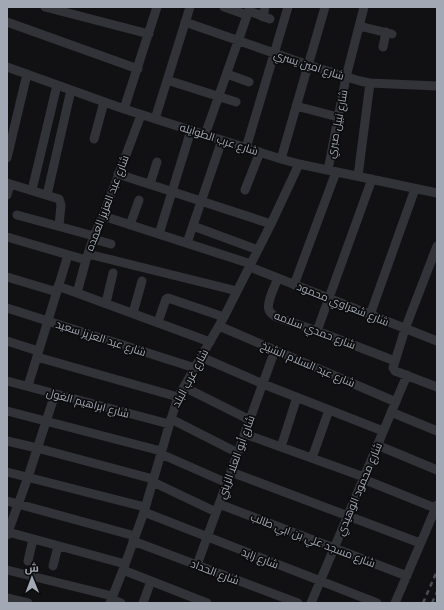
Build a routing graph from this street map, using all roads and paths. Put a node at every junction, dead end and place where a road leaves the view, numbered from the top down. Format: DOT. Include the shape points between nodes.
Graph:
graph roads {
  1 [pos="45,7"];
  2 [pos="157,7"];
  3 [pos="190,7"];
  4 [pos="224,7"];
  5 [pos="266,7"];
  6 [pos="288,7"];
  7 [pos="325,7"];
  8 [pos="364,7"];
  9 [pos="249,11"];
  10 [pos="7,22"];
  11 [pos="186,22"];
  12 [pos="360,26"];
  13 [pos="149,34"];
  14 [pos="238,40"];
  15 [pos="383,47"];
  16 [pos="274,54"];
  17 [pos="308,65"];
  18 [pos="7,67"];
  19 [pos="138,69"];
  20 [pos="27,74"];
  21 [pos="227,74"];
  22 [pos="346,77"];
  23 [pos="167,80"];
  24 [pos="249,82"];
  25 [pos="370,83"];
  26 [pos="57,85"];
  27 [pos="437,86"];
  28 [pos="71,90"];
  29 [pos="219,96"];
  30 [pos="104,102"];
  31 [pos="236,102"];
  32 [pos="296,106"];
  33 [pos="124,109"];
  34 [pos="141,114"];
  35 [pos="338,117"];
  36 [pos="155,119"];
  37 [pos="191,130"];
  38 [pos="205,135"];
  39 [pos="94,139"];
  40 [pos="222,140"];
  41 [pos="246,148"];
  42 [pos="260,152"];
  43 [pos="7,158"];
  44 [pos="281,159"];
  45 [pos="156,162"];
  46 [pos="299,164"];
  47 [pos="332,171"];
  48 [pos="118,174"];
  49 [pos="358,176"];
  50 [pos="372,179"];
  51 [pos="9,183"];
  52 [pos="150,184"];
  53 [pos="416,189"];
  54 [pos="32,190"];
  55 [pos="245,190"];
  56 [pos="172,192"];
  57 [pos="437,193"];
  58 [pos="7,195"];
  59 [pos="47,195"];
  60 [pos="139,200"];
  61 [pos="201,201"];
  62 [pos="17,215"];
  63 [pos="103,216"];
  64 [pos="271,224"];
  65 [pos="130,225"];
  66 [pos="59,226"];
  67 [pos="193,226"];
  68 [pos="159,234"];
  69 [pos="7,237"];
  70 [pos="93,237"];
  71 [pos="187,243"];
  72 [pos="111,244"];
  73 [pos="437,246"];
  74 [pos="258,250"];
  75 [pos="68,255"];
  76 [pos="87,257"];
  77 [pos="250,266"];
  78 [pos="113,274"];
  79 [pos="7,277"];
  80 [pos="278,278"];
  81 [pos="142,281"];
  82 [pos="294,285"];
  83 [pos="57,289"];
  84 [pos="237,290"];
  85 [pos="77,293"];
  86 [pos="329,298"];
  87 [pos="106,303"];
  88 [pos="7,308"];
  89 [pos="133,313"];
  90 [pos="370,315"];
  91 [pos="224,317"];
  92 [pos="48,321"];
  93 [pos="158,322"];
  94 [pos="220,326"];
  95 [pos="405,328"];
  96 [pos="317,331"];
  97 [pos="7,341"];
  98 [pos="437,341"];
  99 [pos="210,342"];
  100 [pos="275,350"];
  101 [pos="38,354"];
  102 [pos="201,357"];
  103 [pos="395,361"];
  104 [pos="195,368"];
  105 [pos="407,375"];
  106 [pos="7,381"];
  107 [pos="263,384"];
  108 [pos="28,386"];
  109 [pos="184,387"];
  110 [pos="437,388"];
  111 [pos="55,394"];
  112 [pos="178,397"];
  113 [pos="297,397"];
  114 [pos="396,402"];
  115 [pos="329,410"];
  116 [pos="7,411"];
  117 [pos="391,412"];
  118 [pos="250,420"];
  119 [pos="46,421"];
  120 [pos="170,421"];
  121 [pos="383,431"];
  122 [pos="437,431"];
  123 [pos="245,434"];
  124 [pos="7,441"];
  125 [pos="377,445"];
  126 [pos="281,447"];
  127 [pos="38,448"];
  128 [pos="161,452"];
  129 [pos="238,453"];
  130 [pos="312,458"];
  131 [pos="437,470"];
  132 [pos="7,472"];
  133 [pos="231,472"];
  134 [pos="28,477"];
  135 [pos="363,478"];
  136 [pos="153,481"];
  137 [pos="227,483"];
  138 [pos="7,502"];
  139 [pos="18,504"];
  140 [pos="436,507"];
  141 [pos="218,508"];
  142 [pos="144,510"];
  143 [pos="347,515"];
  144 [pos="7,534"];
  145 [pos="207,537"];
  146 [pos="33,539"];
  147 [pos="134,539"];
  148 [pos="420,543"];
  149 [pos="58,546"];
  150 [pos="334,548"];
  151 [pos="28,561"];
  152 [pos="197,565"];
  153 [pos="53,566"];
  154 [pos="124,567"];
  155 [pos="7,570"];
  156 [pos="407,576"];
  157 [pos="151,581"];
  158 [pos="320,581"];
  159 [pos="7,598"];
  160 [pos="111,599"];
  161 [pos="28,603"];
  162 [pos="121,603"];
  163 [pos="143,603"];
  164 [pos="207,603"];
  165 [pos="298,603"];
  166 [pos="311,603"];
  167 [pos="377,603"];
  168 [pos="395,603"];
  1 -- 13 [label="street"];
  2 -- 13 [label="street"];
  3 -- 11 [label="street"];
  4 -- 9 [label="street"];
  5 -- 9 [label="street" via="266,18"];
  6 -- 16 [label="street"];
  7 -- 17 [label="street"];
  8 -- 12 [label="street, شارع نبيل صبري"];
  9 -- 14 [label="street"];
  10 -- 19 [label="street"];
  11 -- 14 [label="street, شارع امين يسري"];
  11 -- 23 [label="street"];
  12 -- 15 [label="street" via="389,33"];
  12 -- 22 [label="street, شارع نبيل صبري"];
  13 -- 19 [label="street"];
  14 -- 16 [label="street, شارع امين يسري"];
  14 -- 21 [label="street"];
  16 -- 17 [label="street, شارع امين يسري"];
  16 -- 41 [label="street"];
  17 -- 22 [label="street, شارع امين يسري"];
  17 -- 32 [label="street"];
  18 -- 20 [label="street, شارع عرب الطوايله"];
  19 -- 33 [label="street"];
  20 -- 26 [label="street, شارع عرب الطوايله"];
  20 -- 43 [label="street"];
  21 -- 24 [label="street"];
  21 -- 29 [label="street"];
  22 -- 25 [label="street, شارع امين يسري"];
  22 -- 35 [label="street, شارع نبيل صبري"];
  23 -- 29 [label="street"];
  23 -- 36 [label="street"];
  25 -- 27 [label="street, شارع امين يسري"];
  25 -- 49 [label="street"];
  26 -- 28 [label="street, شارع عرب الطوايله"];
  26 -- 54 [label="street"];
  28 -- 30 [label="street, شارع عرب الطوايله"];
  28 -- 59 [label="street"];
  29 -- 31 [label="street"];
  29 -- 38 [label="street"];
  30 -- 33 [label="street, شارع عرب الطوايله"];
  30 -- 39 [label="street"];
  32 -- 35 [label="street"];
  32 -- 44 [label="street"];
  33 -- 34 [label="street, شارع عرب الطوايله"];
  34 -- 36 [label="street, شارع عرب الطوايله"];
  34 -- 48 [label="street, شارع عبد العزيز العمده"];
  35 -- 47 [label="street, شارع نبيل صبري"];
  36 -- 37 [label="street, شارع عرب الطوايله"];
  37 -- 38 [label="street, شارع عرب الطوايله"];
  37 -- 56 [label="street"];
  38 -- 40 [label="street, شارع عرب الطوايله"];
  40 -- 41 [label="street, شارع عرب الطوايله"];
  40 -- 61 [label="street"];
  41 -- 42 [label="street, شارع عرب الطوايله"];
  42 -- 44 [label="street, شارع عرب الطوايله"];
  42 -- 55 [label="street"];
  44 -- 46 [label="street, شارع عرب الطوايله"];
  45 -- 52 [label="street"];
  46 -- 47 [label="street, شارع عرب الطوايله"];
  46 -- 64 [label="street, شارع غرب البلد"];
  47 -- 49 [label="street, شارع عرب الطوايله"];
  47 -- 82 [label="street, شارع نبيل صبري"];
  48 -- 52 [label="street"];
  48 -- 63 [label="street, شارع عبد العزيز العمده"];
  49 -- 50 [label="street, شارع عرب الطوايله"];
  50 -- 53 [label="street, شارع عرب الطوايله"];
  50 -- 86 [label="street"];
  51 -- 54 [label="street"];
  51 -- 58 [label="street"];
  52 -- 56 [label="street"];
  53 -- 57 [label="street, شارع عرب الطوايله"];
  53 -- 90 [label="street"];
  54 -- 59 [label="street"];
  56 -- 61 [label="street"];
  56 -- 68 [label="street"];
  59 -- 66 [label="street" via="61,201"];
  60 -- 65 [label="street"];
  61 -- 64 [label="street"];
  61 -- 67 [label="street"];
  62 -- 66 [label="street"];
  63 -- 65 [label="street, شارع شعراوي محمود"];
  63 -- 70 [label="street, شارع عبد العزيز العمده"];
  64 -- 74 [label="street, شارع غرب البلد"];
  65 -- 68 [label="street, شارع شعراوي محمود"];
  66 -- 70 [label="street"];
  67 -- 71 [label="street"];
  67 -- 74 [label="street"];
  68 -- 71 [label="street, شارع شعراوي محمود"];
  69 -- 75 [label="street"];
  70 -- 72 [label="street"];
  70 -- 76 [label="street, شارع عبد العزيز العمده"];
  71 -- 77 [label="street, شارع شعراوي محمود"];
  73 -- 95 [label="street"];
  74 -- 77 [label="street, شارع غرب البلد"];
  75 -- 76 [label="street"];
  75 -- 83 [label="street"];
  76 -- 84 [label="street"];
  76 -- 85 [label="street, شارع عبد العزيز العمده"];
  77 -- 80 [label="street, شارع شعراوي محمود"];
  77 -- 84 [label="street, شارع غرب البلد"];
  78 -- 87 [label="street"];
  79 -- 83 [label="street"];
  80 -- 82 [label="street, شارع شعراوي محمود"];
  80 -- 96 [label="street, شارع حمدي سلامه" via="268,303 268,310 276,317"];
  81 -- 89 [label="street"];
  82 -- 86 [label="street, شارع شعراوي محمود"];
  83 -- 85 [label="street"];
  83 -- 92 [label="street"];
  84 -- 91 [label="street, شارع غرب البلد"];
  85 -- 87 [label="street"];
  86 -- 90 [label="street, شارع شعراوي محمود"];
  86 -- 96 [label="street"];
  87 -- 89 [label="street"];
  88 -- 92 [label="street, شارع عبد العزيز سعيد"];
  89 -- 93 [label="street"];
  90 -- 95 [label="street, شارع شعراوي محمود"];
  91 -- 93 [label="street" via="168,298"];
  91 -- 94 [label="street, شارع غرب البلد"];
  92 -- 101 [label="street"];
  92 -- 104 [label="street, شارع عبد العزيز سعيد"];
  93 -- 99 [label="street"];
  94 -- 99 [label="street, شارع غرب البلد"];
  94 -- 100 [label="street, شارع عبد السلام الشيخ"];
  95 -- 98 [label="street, شارع شعراوي محمود"];
  95 -- 103 [label="street"];
  96 -- 103 [label="street, شارع حمدي سلامه"];
  97 -- 101 [label="street"];
  99 -- 102 [label="street, شارع غرب البلد"];
  100 -- 107 [label="street, شارع أبو العلا الزيني"];
  100 -- 114 [label="street, شارع عبد السلام الشيخ"];
  101 -- 108 [label="street"];
  101 -- 112 [label="street"];
  102 -- 104 [label="street, شارع غرب البلد"];
  102 -- 107 [label="street"];
  103 -- 105 [label="street" via="393,369"];
  104 -- 109 [label="street, شارع غرب البلد"];
  105 -- 110 [label="street"];
  105 -- 114 [label="street, شارع محمود الوهيدي"];
  106 -- 108 [label="street, شارع ابراهيم الغول"];
  107 -- 113 [label="street"];
  107 -- 118 [label="street, شارع أبو العلا الزيني"];
  108 -- 111 [label="street, شارع ابراهيم الغول"];
  109 -- 112 [label="street, شارع غرب البلد"];
  109 -- 118 [label="street"];
  111 -- 119 [label="street"];
  111 -- 120 [label="street, شارع ابراهيم الغول"];
  112 -- 120 [label="street, شارع غرب البلد"];
  113 -- 115 [label="street"];
  113 -- 126 [label="street"];
  114 -- 117 [label="street, شارع محمود الوهيدي"];
  115 -- 121 [label="street"];
  115 -- 130 [label="street"];
  116 -- 119 [label="street"];
  117 -- 121 [label="street, شارع محمود الوهيدي"];
  117 -- 122 [label="street"];
  118 -- 123 [label="street, شارع أبو العلا الزيني"];
  119 -- 127 [label="street"];
  119 -- 128 [label="street"];
  120 -- 128 [label="street, شارع غرب البلد"];
  120 -- 129 [label="street, شارع ابراهيم الغول"];
  121 -- 125 [label="street, شارع محمود الوهيدي"];
  123 -- 126 [label="street"];
  123 -- 129 [label="street, شارع أبو العلا الزيني"];
  124 -- 127 [label="street, شارع مسجد علي بن ابي طالب"];
  125 -- 131 [label="street"];
  125 -- 135 [label="street, شارع محمود الوهيدي"];
  126 -- 130 [label="street"];
  127 -- 134 [label="street"];
  127 -- 136 [label="street, شارع مسجد علي بن ابي طالب"];
  128 -- 136 [label="street, شارع غرب البلد"];
  128 -- 137 [label="street"];
  129 -- 133 [label="street, شارع أبو العلا الزيني"];
  130 -- 135 [label="street"];
  132 -- 134 [label="street, شارع زايد"];
  133 -- 137 [label="street, شارع أبو العلا الزيني"];
  133 -- 143 [label="street"];
  134 -- 139 [label="street"];
  134 -- 142 [label="street, شارع زايد"];
  135 -- 140 [label="street"];
  135 -- 143 [label="street, شارع محمود الوهيدي"];
  136 -- 141 [label="street, شارع مسجد علي بن ابي طالب"];
  136 -- 142 [label="street, شارع غرب البلد"];
  137 -- 141 [label="street, شارع أبو العلا الزيني"];
  138 -- 139 [label="street, شارع الحداد"];
  139 -- 144 [label="street"];
  139 -- 147 [label="street, شارع الحداد"];
  140 -- 148 [label="street"];
  141 -- 145 [label="street, شارع أبو العلا الزيني"];
  141 -- 150 [label="street, شارع مسجد علي بن ابي طالب"];
  142 -- 145 [label="street, شارع زايد"];
  142 -- 147 [label="street, شارع غرب البلد"];
  143 -- 148 [label="street"];
  143 -- 150 [label="street, شارع محمود الوهيدي"];
  144 -- 146 [label="street"];
  145 -- 152 [label="street, شارع أبو العلا الزيني"];
  145 -- 158 [label="street, شارع زايد"];
  146 -- 149 [label="street"];
  146 -- 151 [label="street"];
  147 -- 152 [label="street, شارع الحداد"];
  147 -- 154 [label="street, شارع غرب البلد"];
  148 -- 156 [label="street"];
  149 -- 153 [label="street"];
  149 -- 154 [label="street"];
  150 -- 156 [label="street, شارع مسجد علي بن ابي طالب"];
  150 -- 158 [label="street, شارع محمود الوهيدي"];
  152 -- 165 [label="street, شارع الحداد"];
  154 -- 157 [label="street"];
  154 -- 160 [label="street, شارع غرب البلد"];
  155 -- 160 [label="street"];
  156 -- 168 [label="street"];
  157 -- 163 [label="street"];
  157 -- 164 [label="street"];
  158 -- 166 [label="street, شارع محمود الوهيدي"];
  158 -- 167 [label="street, شارع زايد"];
  159 -- 161 [label="street"];
  160 -- 162 [label="street"];
}
